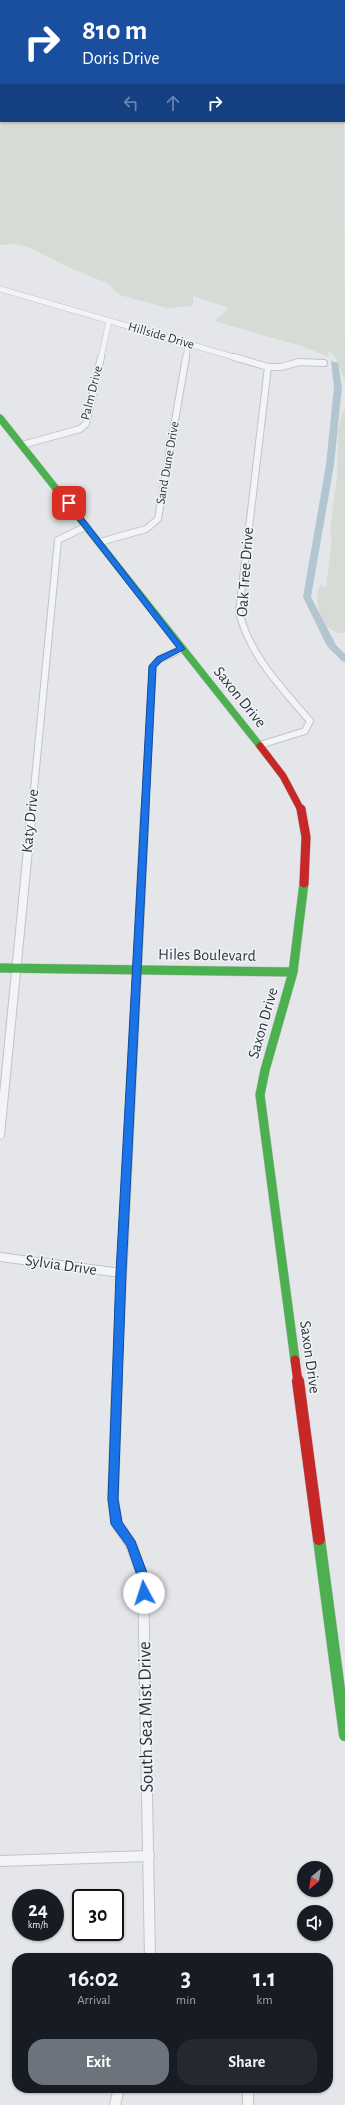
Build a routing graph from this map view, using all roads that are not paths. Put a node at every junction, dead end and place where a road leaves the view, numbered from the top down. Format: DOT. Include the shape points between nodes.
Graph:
graph roads {
  1 [pos="0,289"];
  2 [pos="109,321"];
  3 [pos="188,344"];
  4 [pos="324,363"];
  5 [pos="268,367"];
  6 [pos="0,418"];
  7 [pos="22,444"];
  8 [pos="87,526"];
  9 [pos="100,542"];
  10 [pos="182,649"];
  11 [pos="260,745"];
  12 [pos="0,968"];
  13 [pos="16,969"];
  14 [pos="138,969"];
  15 [pos="293,972"];
  16 [pos="0,1135"];
  17 [pos="0,1257"];
  18 [pos="121,1273"];
  19 [pos="345,1735"];
  20 [pos="149,1856"];
  21 [pos="0,1861"];
  22 [pos="150,1953"];
  23 [pos="118,2093"];
  24 [pos="248,2093"];
  25 [pos="115,2105"];
  26 [pos="248,2105"];
  1 -- 2 [label="street, Hillside Drive"];
  2 -- 3 [label="street, Hillside Drive"];
  2 -- 7 [label="street, Palm Drive" via="86,424 80,429"];
  3 -- 5 [label="street, Hillside Drive"];
  3 -- 9 [label="street, Sand Dune Drive" via="158,519 146,529"];
  4 -- 5 [label="street, Hillside Drive" via="299,362 281,367"];
  5 -- 11 [label="street, Oak Tree Drive" via="239,612 250,647 310,721 306,731"];
  6 -- 7 [label="street, Saxon Drive"];
  7 -- 8 [label="street, Saxon Drive"];
  8 -- 9 [label="street, Saxon Drive"];
  8 -- 13 [label="street, Katy Drive" via="58,540"];
  9 -- 10 [label="street, Saxon Drive"];
  10 -- 11 [label="street, Saxon Drive"];
  10 -- 14 [label="street, South Sea Mist Drive" via="160,659 153,666"];
  11 -- 15 [label="street, Saxon Drive" via="277,766 301,811 306,838 305,879"];
  12 -- 13 [label="street, Hiles Boulevard"];
  13 -- 14 [label="street, Hiles Boulevard"];
  13 -- 16 [label="street, Katy Drive"];
  14 -- 15 [label="street, Hiles Boulevard"];
  14 -- 18 [label="street, South Sea Mist Drive"];
  15 -- 19 [label="street, Saxon Drive" via="260,1095"];
  17 -- 18 [label="street, Sylvia Drive"];
  18 -- 20 [label="street, South Sea Mist Drive" via="113,1499 117,1524 131,1544 144,1578"];
  20 -- 21 [label="street"];
  20 -- 22 [label="street, South Sea Mist Drive"];
  23 -- 25 [label="street"];
  24 -- 26 [label="street"];
}
